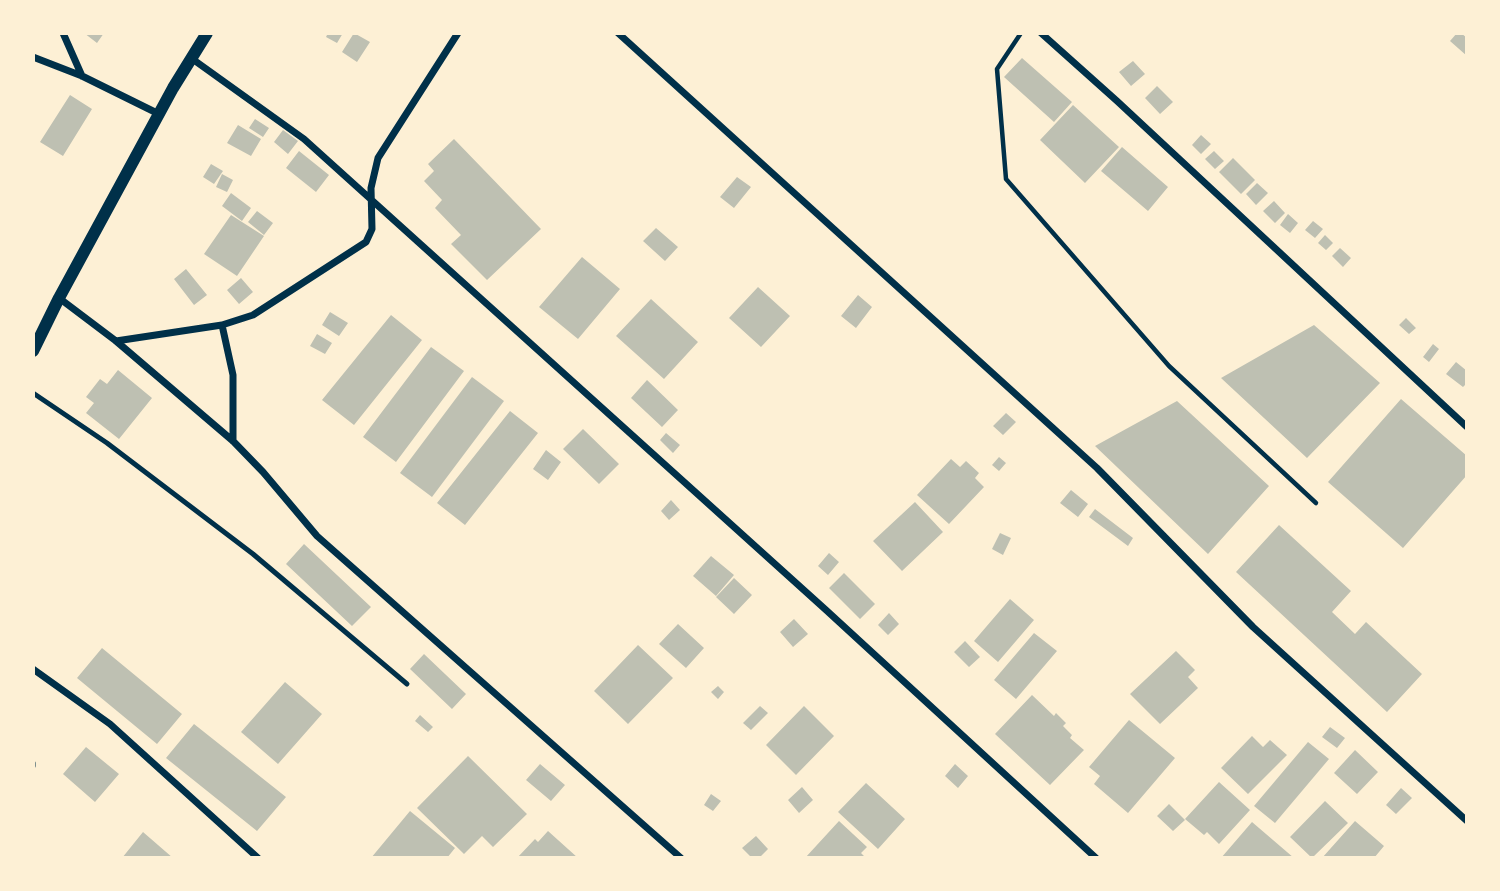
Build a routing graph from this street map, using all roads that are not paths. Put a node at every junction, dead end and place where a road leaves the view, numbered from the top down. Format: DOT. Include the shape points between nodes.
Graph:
graph roads {
  1 [pos="64,33"];
  2 [pos="206,33"];
  3 [pos="458,33"];
  4 [pos="618,33"];
  5 [pos="1041,33"];
  6 [pos="33,57"];
  7 [pos="190,57"];
  8 [pos="82,76"];
  9 [pos="159,114"];
  10 [pos="372,200"];
  11 [pos="59,298"];
  12 [pos="222,326"];
  13 [pos="116,341"];
  14 [pos="33,352"];
  15 [pos="33,393"];
  16 [pos="1467,427"];
  17 [pos="233,441"];
  18 [pos="33,669"];
  19 [pos="407,684"];
  20 [pos="1467,821"];
  21 [pos="258,858"];
  22 [pos="681,858"];
  23 [pos="1096,858"];
  1 -- 8 [label="street"];
  2 -- 7 [label="street"];
  3 -- 10 [label="street" via="378,158"];
  4 -- 20 [label="street" via="1097,468 1253,627"];
  5 -- 16 [label="street"];
  6 -- 8 [label="street"];
  7 -- 9 [label="street"];
  7 -- 10 [label="street" via="304,139"];
  8 -- 9 [label="street"];
  9 -- 11 [label="street"];
  10 -- 12 [label="street" via="372,229 366,242 253,315"];
  10 -- 23 [label="street"];
  11 -- 13 [label="street"];
  11 -- 14 [label="street"];
  12 -- 13 [label="street"];
  12 -- 17 [label="street" via="233,375"];
  13 -- 17 [label="street"];
  15 -- 19 [label="lane" via="253,554"];
  17 -- 22 [label="street" via="317,536"];
  18 -- 21 [label="street" via="110,723"];
}
